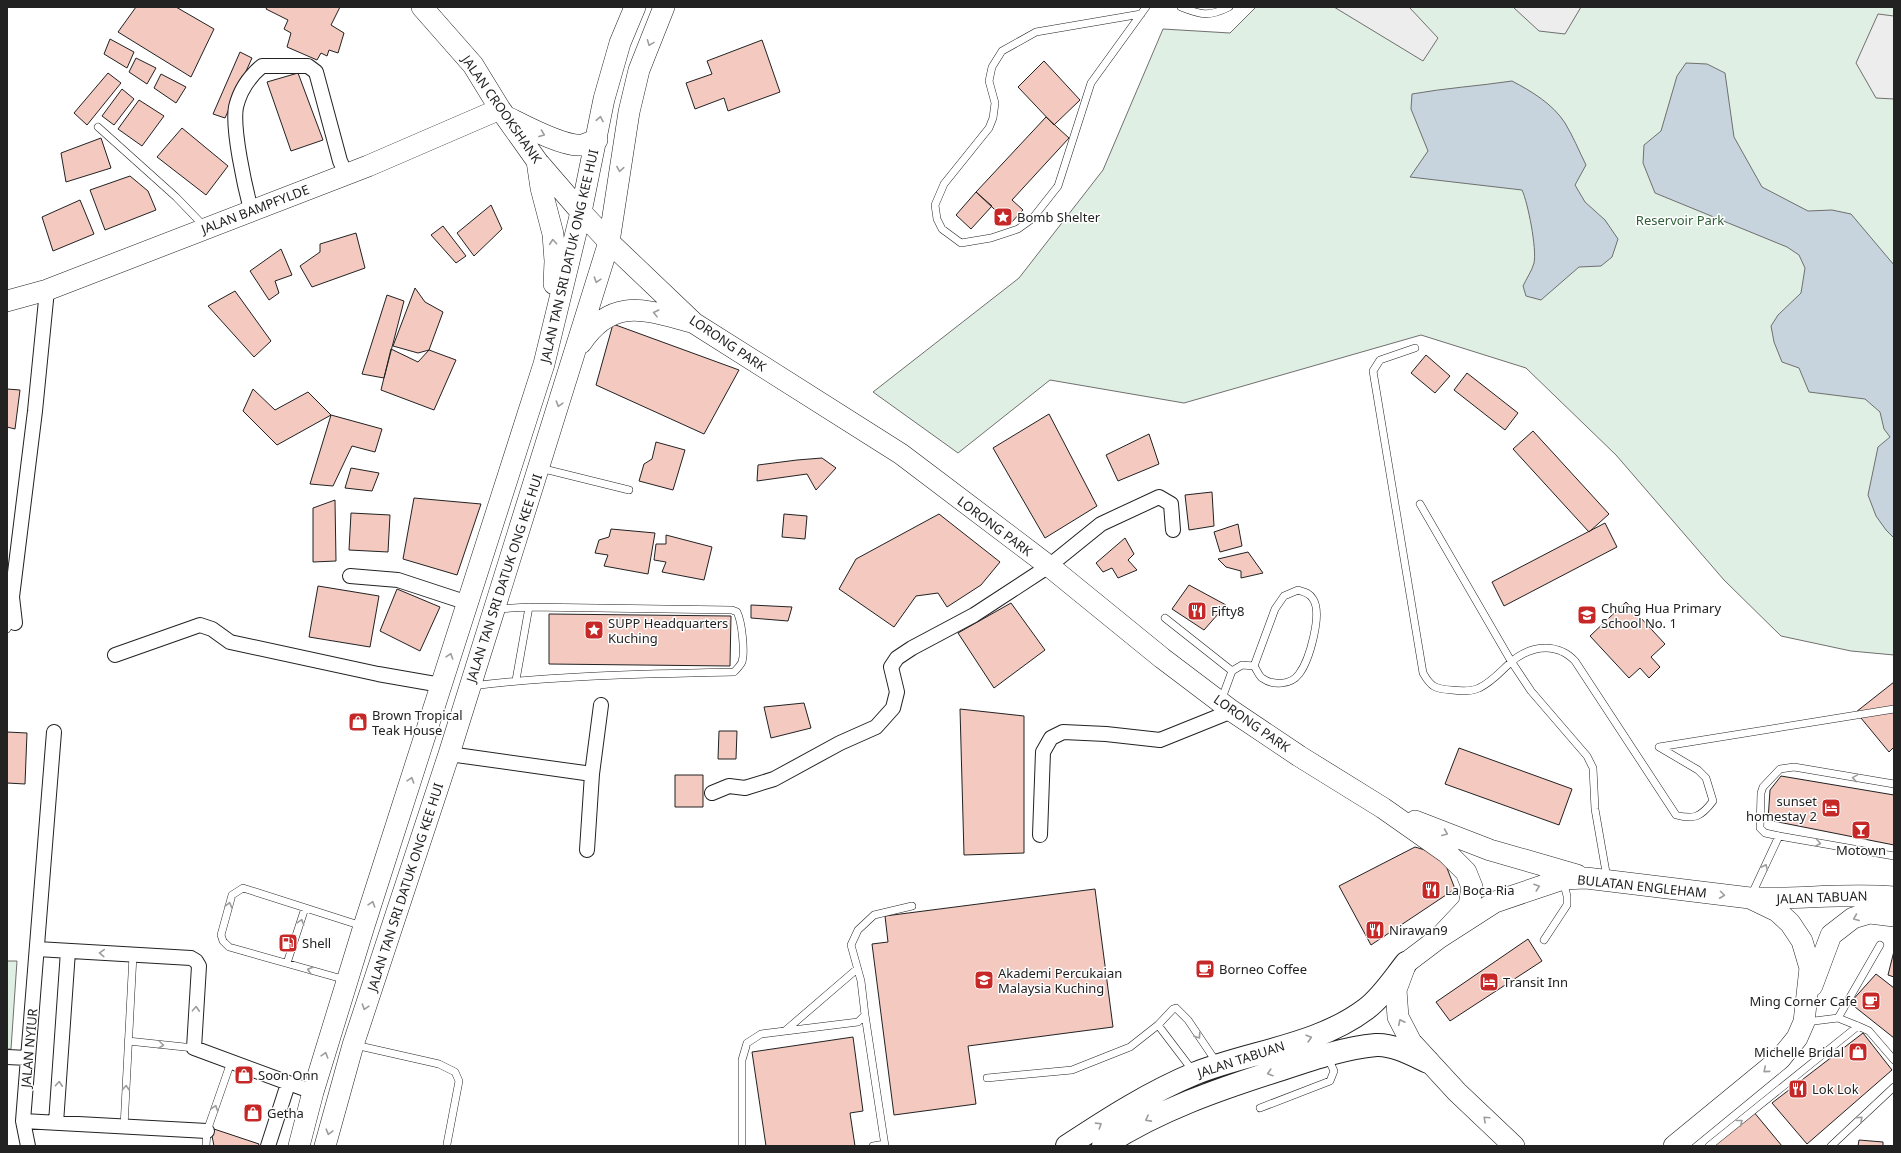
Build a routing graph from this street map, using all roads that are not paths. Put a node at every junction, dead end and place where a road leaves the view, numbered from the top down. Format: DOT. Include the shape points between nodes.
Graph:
graph roads {
  1 [pos="422,7"];
  2 [pos="635,7"];
  3 [pos="664,7"];
  4 [pos="1146,7"];
  5 [pos="1181,7"];
  6 [pos="1229,7"];
  7 [pos="1141,14"];
  8 [pos="503,113"];
  9 [pos="98,127"];
  10 [pos="596,140"];
  11 [pos="537,161"];
  12 [pos="346,174"];
  13 [pos="251,210"];
  14 [pos="581,212"];
  15 [pos="206,228"];
  16 [pos="609,242"];
  17 [pos="47,290"];
  18 [pos="7,301"];
  19 [pos="694,323"];
  20 [pos="1415,348"];
  21 [pos="574,354"];
  22 [pos="544,364"];
  23 [pos="540,468"];
  24 [pos="629,490"];
  25 [pos="1420,504"];
  26 [pos="1173,530"];
  27 [pos="1049,566"];
  28 [pos="350,576"];
  29 [pos="468,603"];
  30 [pos="529,607"];
  31 [pos="493,610"];
  32 [pos="1165,618"];
  33 [pos="11,626"];
  34 [pos="115,655"];
  35 [pos="1511,661"];
  36 [pos="1254,666"];
  37 [pos="1232,670"];
  38 [pos="516,680"];
  39 [pos="441,684"];
  40 [pos="468,687"];
  41 [pos="601,705"];
  42 [pos="1227,706"];
  43 [pos="1894,709"];
  44 [pos="54,732"];
  45 [pos="449,754"];
  46 [pos="592,774"];
  47 [pos="1894,784"];
  48 [pos="712,793"];
  49 [pos="1383,808"];
  50 [pos="1040,835"];
  51 [pos="1779,836"];
  52 [pos="587,850"];
  53 [pos="1894,856"];
  54 [pos="1586,878"];
  55 [pos="1563,879"];
  56 [pos="1607,880"];
  57 [pos="1894,897"];
  58 [pos="1750,898"];
  59 [pos="912,906"];
  60 [pos="305,908"];
  61 [pos="1894,916"];
  62 [pos="364,926"];
  63 [pos="1439,938"];
  64 [pos="1544,940"];
  65 [pos="1880,945"];
  66 [pos="37,949"];
  67 [pos="68,951"];
  68 [pos="133,955"];
  69 [pos="288,964"];
  70 [pos="1406,964"];
  71 [pos="856,969"];
  72 [pos="348,981"];
  73 [pos="1805,1013"];
  74 [pos="865,1015"];
  75 [pos="1838,1018"];
  76 [pos="1158,1025"];
  77 [pos="1858,1026"];
  78 [pos="786,1031"];
  79 [pos="128,1041"];
  80 [pos="353,1045"];
  81 [pos="194,1048"];
  82 [pos="1326,1054"];
  83 [pos="7,1057"];
  84 [pos="28,1058"];
  85 [pos="1894,1060"];
  86 [pos="230,1062"];
  87 [pos="1428,1062"];
  88 [pos="1218,1065"];
  89 [pos="1195,1074"];
  90 [pos="987,1078"];
  91 [pos="288,1084"];
  92 [pos="1894,1087"];
  93 [pos="313,1092"];
  94 [pos="1260,1108"];
  95 [pos="23,1121"];
  96 [pos="56,1123"];
  97 [pos="124,1127"];
  98 [pos="207,1131"];
  99 [pos="448,1144"];
  100 [pos="885,1145"];
  101 [pos="28,1146"];
  102 [pos="206,1146"];
  103 [pos="268,1146"];
  104 [pos="299,1146"];
  105 [pos="325,1146"];
  106 [pos="742,1146"];
  107 [pos="873,1146"];
  108 [pos="1067,1146"];
  109 [pos="1103,1146"];
  110 [pos="1514,1146"];
  111 [pos="1674,1146"];
  112 [pos="1709,1146"];
  113 [pos="1831,1146"];
  1 -- 8 [label="main road, JALAN CROOKSHANK" via="473,65"];
  10 -- 2 [label="main road, JALAN TAN SRI DATUK ONG KEE HUI, one-way" via="604,99 620,43"];
  3 -- 16 [label="main road, JALAN TAN SRI DATUK ONG KEE HUI, one-way" via="639,70 629,112"];
  4 -- 7 [label="lane"];
  5 -- 6 [label="lane" via="1195,12 1215,14"];
  7 -- 7 [label="lane" via="1091,83 1058,186 1032,219 1018,229 990,238 961,243 942,229 935,205 944,184 989,128 995,103 989,81 992,67 1002,51 1036,32"];
  8 -- 10 [label="main road, one-way" via="535,131 566,142 581,145"];
  8 -- 11 [label="main road, JALAN CROOKSHANK"];
  8 -- 12 [label="main road, JALAN BAMPFYLDE"];
  9 -- 15 [label="lane" via="176,197"];
  10 -- 14 [label="main road, JALAN TAN SRI DATUK ONG KEE HUI"];
  11 -- 14 [label="main road, JALAN CROOKSHANK"];
  22 -- 11 [label="main road, one-way" via="555,261 553,234"];
  12 -- 13 [label="main road, JALAN BAMPFYLDE"];
  12 -- 13 [label="street" via="340,161 316,72 308,66 262,66 246,82 236,107 235,124"];
  13 -- 15 [label="main road, JALAN BAMPFYLDE"];
  14 -- 16 [label="main road, JALAN CROOKSHANK"];
  14 -- 22 [label="main road, JALAN TAN SRI DATUK ONG KEE HUI"];
  15 -- 17 [label="main road, JALAN BAMPFYLDE"];
  16 -- 19 [label="main road, LORONG PARK"];
  16 -- 21 [label="main road, JALAN TAN SRI DATUK ONG KEE HUI, one-way"];
  17 -- 18 [label="main road, JALAN BAMPFYLDE"];
  17 -- 33 [label="street" via="12,597"];
  19 -- 21 [label="main road, one-way" via="647,311 624,311 606,316 589,331"];
  19 -- 27 [label="main road, LORONG PARK" via="901,454"];
  20 -- 35 [label="lane" via="1380,360 1373,372 1423,673 1430,685 1440,689 1465,691 1478,689 1491,681"];
  21 -- 23 [label="main road, JALAN TAN SRI DATUK ONG KEE HUI, one-way"];
  22 -- 29 [label="main road, JALAN TAN SRI DATUK ONG KEE HUI"];
  23 -- 24 [label="lane"];
  23 -- 31 [label="main road, JALAN TAN SRI DATUK ONG KEE HUI"];
  25 -- 35 [label="lane"];
  26 -- 27 [label="street" via="1171,504 1158,497 1101,524"];
  27 -- 42 [label="main road, LORONG PARK" via="1162,658"];
  27 -- 48 [label="street" via="974,615 897,658 891,667 897,692 893,708 876,727 840,743 774,779 745,788 729,786"];
  28 -- 29 [label="street" via="398,580"];
  39 -- 29 [label="main road, JALAN TAN SRI DATUK ONG KEE HUI, one-way"];
  30 -- 31 [label="lane"];
  30 -- 38 [label="lane"];
  30 -- 38 [label="lane" via="732,610 737,612 740,618 743,654 741,663 734,672"];
  31 -- 40 [label="main road, JALAN TAN SRI DATUK ONG KEE HUI"];
  32 -- 37 [label="lane"];
  34 -- 39 [label="street" via="200,625 212,629 230,642 378,674"];
  35 -- 43 [label="lane" via="1531,649 1564,652 1576,661 1676,815 1690,818 1705,812 1713,801 1706,778 1698,770 1659,748"];
  35 -- 56 [label="lane" via="1530,691 1588,756 1593,768 1596,815"];
  36 -- 36 [label="lane" via="1275,609 1284,596 1298,590 1307,592 1314,599 1317,625 1306,661 1298,676 1283,684 1267,681 1261,678"];
  36 -- 37 [label="lane" via="1242,665"];
  37 -- 42 [label="lane"];
  38 -- 40 [label="lane"];
  62 -- 39 [label="main road, JALAN TAN SRI DATUK ONG KEE HUI, one-way"];
  40 -- 45 [label="main road, JALAN TAN SRI DATUK ONG KEE HUI"];
  41 -- 46 [label="street"];
  42 -- 49 [label="main road, LORONG PARK" via="1299,756"];
  42 -- 50 [label="street" via="1160,740 1063,732 1051,738 1043,752"];
  44 -- 66 [label="street, JALAN NYIUR"];
  45 -- 46 [label="street"];
  45 -- 80 [label="main road, JALAN TAN SRI DATUK ONG KEE HUI, one-way"];
  46 -- 52 [label="street"];
  47 -- 51 [label="lane, one-way" via="1794,767 1780,769 1763,787 1760,828 1764,833"];
  49 -- 54 [label="main road, one-way" via="1490,850"];
  49 -- 63 [label="main road" via="1447,853 1466,872 1472,887 1469,906"];
  51 -- 53 [label="lane, one-way"];
  58 -- 51 [label="lane, one-way"];
  54 -- 55 [label="main road, BULATAN ENGLEHAM"];
  54 -- 56 [label="main road, BULATAN ENGLEHAM"];
  63 -- 55 [label="main road, BULATAN ENGLEHAM, one-way" via="1495,902"];
  55 -- 64 [label="lane" via="1567,905"];
  56 -- 58 [label="main road, BULATAN ENGLEHAM, one-way"];
  57 -- 58 [label="main road, JALAN TABUAN" via="1874,895 1794,899"];
  58 -- 73 [label="main road, BULATAN ENGLEHAM" via="1777,911 1790,923 1802,941 1810,968"];
  59 -- 71 [label="lane" via="874,915 858,930 852,945"];
  60 -- 62 [label="lane"];
  69 -- 60 [label="lane, one-way"];
  69 -- 60 [label="lane, one-way" via="229,947 223,941 221,935 232,895 243,888"];
  61 -- 73 [label="main road, JALAN TABUAN, one-way" via="1870,913 1853,918 1831,935"];
  62 -- 72 [label="main road, JALAN TAN SRI DATUK ONG KEE HUI"];
  63 -- 70 [label="main road, BULATAN ENGLEHAM"];
  65 -- 75 [label="lane"];
  66 -- 67 [label="street"];
  66 -- 84 [label="street, JALAN NYIUR"];
  68 -- 67 [label="street, one-way"];
  96 -- 67 [label="street, one-way"];
  68 -- 79 [label="lane"];
  81 -- 68 [label="street, one-way" via="199,966 196,961 191,958"];
  72 -- 69 [label="lane, one-way"];
  87 -- 70 [label="main road, one-way" via="1411,1042 1398,1017 1396,990"];
  88 -- 70 [label="main road, JALAN TABUAN, one-way" via="1320,1035 1345,1023 1367,1008"];
  71 -- 74 [label="lane" via="861,981"];
  71 -- 78 [label="lane"];
  93 -- 72 [label="main road, JALAN TAN SRI DATUK ONG KEE HUI, one-way"];
  73 -- 75 [label="lane"];
  73 -- 111 [label="main road, BULATAN ENGLEHAM, one-way" via="1797,1038 1780,1059"];
  74 -- 78 [label="lane" via="858,1022"];
  74 -- 100 [label="lane"];
  75 -- 77 [label="lane"];
  76 -- 88 [label="lane, one-way" via="1176,1008 1188,1020"];
  76 -- 89 [label="lane"];
  76 -- 90 [label="lane" via="1130,1047 1072,1070"];
  77 -- 85 [label="lane" via="1869,1031"];
  112 -- 77 [label="lane, one-way"];
  78 -- 106 [label="lane" via="761,1034 746,1043 742,1060"];
  79 -- 81 [label="lane, one-way"];
  97 -- 79 [label="lane, one-way"];
  80 -- 99 [label="lane" via="439,1064 455,1072 458,1081"];
  80 -- 105 [label="main road, JALAN TAN SRI DATUK ONG KEE HUI, one-way"];
  81 -- 86 [label="street"];
  82 -- 87 [label="main road, JALAN TABUAN" via="1378,1045 1404,1051"];
  82 -- 94 [label="lane" via="1334,1072 1330,1081"];
  82 -- 109 [label="main road, JALAN TABUAN, one-way" via="1228,1086 1159,1114"];
  83 -- 84 [label="street"];
  84 -- 95 [label="street, JALAN NYIUR"];
  86 -- 91 [label="street"];
  98 -- 86 [label="lane, one-way"];
  110 -- 87 [label="main road, one-way"];
  88 -- 89 [label="main road, JALAN TABUAN"];
  108 -- 89 [label="main road, JALAN TABUAN, one-way" via="1124,1109"];
  91 -- 93 [label="street"];
  91 -- 103 [label="street"];
  113 -- 92 [label="lane, one-way"];
  93 -- 104 [label="main road, JALAN TAN SRI DATUK ONG KEE HUI"];
  95 -- 96 [label="street"];
  95 -- 101 [label="street, JALAN NYIUR"];
  96 -- 97 [label="street"];
  97 -- 98 [label="street"];
  98 -- 102 [label="lane"];
  100 -- 107 [label="lane"];
}
